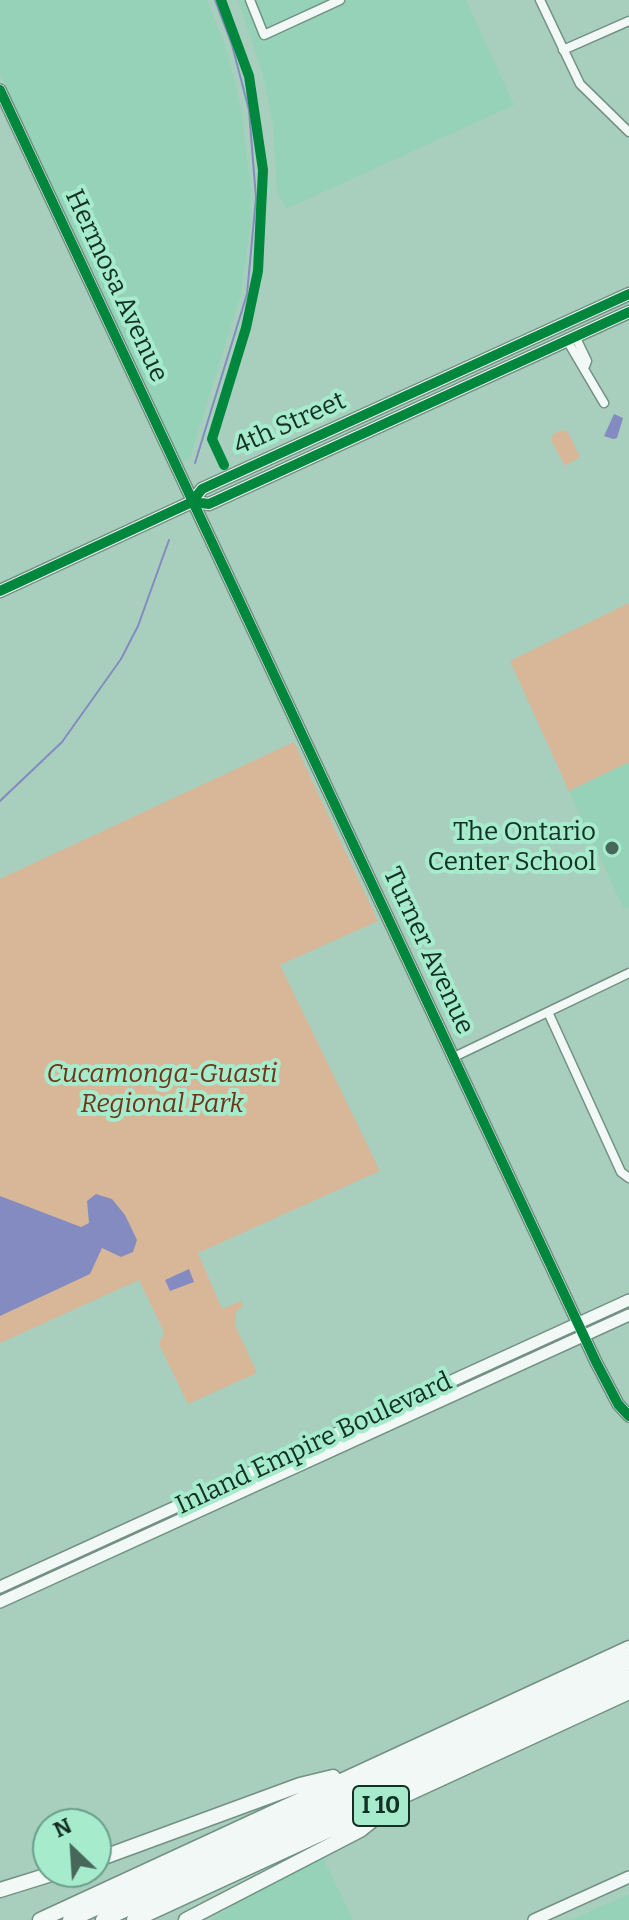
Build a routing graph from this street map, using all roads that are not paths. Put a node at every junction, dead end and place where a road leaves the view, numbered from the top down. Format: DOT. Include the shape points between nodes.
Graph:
graph roads {
  1 [pos="250,0"];
  2 [pos="340,0"];
  3 [pos="540,0"];
  4 [pos="629,21"];
  5 [pos="563,50"];
  6 [pos="0,90"];
  7 [pos="629,132"];
  8 [pos="629,294"];
  9 [pos="629,312"];
  10 [pos="572,340"];
  11 [pos="604,403"];
  12 [pos="192,502"];
  13 [pos="0,591"];
  14 [pos="629,973"];
  15 [pos="548,1012"];
  16 [pos="454,1057"];
  17 [pos="627,1178"];
  18 [pos="629,1300"];
  19 [pos="629,1315"];
  20 [pos="578,1324"];
  21 [pos="584,1336"];
  22 [pos="629,1416"];
  23 [pos="0,1587"];
  24 [pos="0,1602"];
  25 [pos="629,1648"];
  26 [pos="629,1663"];
  27 [pos="629,1678"];
  28 [pos="629,1692"];
  29 [pos="368,1768"];
  30 [pos="401,1797"];
  31 [pos="112,1854"];
  32 [pos="629,1877"];
  33 [pos="32,1880"];
  34 [pos="0,1890"];
  35 [pos="40,1920"];
  36 [pos="70,1920"];
  37 [pos="103,1920"];
  38 [pos="134,1920"];
  39 [pos="186,1920"];
  40 [pos="534,1920"];
  1 -- 2 [label="street" via="264,35"];
  3 -- 5 [label="street"];
  4 -- 5 [label="street"];
  5 -- 7 [label="street" via="589,96"];
  6 -- 12 [label="main road, Hermosa Avenue"];
  8 -- 12 [label="main road, 4th Street" via="204,488"];
  9 -- 10 [label="main road, 4th Street"];
  10 -- 11 [label="street" via="579,365 585,366"];
  10 -- 12 [label="main road, 4th Street" via="209,504"];
  12 -- 13 [label="main road"];
  12 -- 16 [label="main road, Turner Avenue"];
  14 -- 15 [label="street"];
  15 -- 16 [label="street"];
  15 -- 17 [label="street"];
  16 -- 20 [label="main road, Turner Avenue"];
  18 -- 20 [label="main road, Inland Empire Boulevard"];
  19 -- 21 [label="main road, Inland Empire Boulevard"];
  20 -- 21 [label="main road, Turner Avenue"];
  20 -- 23 [label="main road, Inland Empire Boulevard"];
  21 -- 22 [label="main road, Turner Avenue"];
  21 -- 24 [label="main road, Inland Empire Boulevard"];
  25 -- 29 [label="highway, I 10"];
  26 -- 36 [label="highway"];
  27 -- 37 [label="highway"];
  28 -- 30 [label="highway, I 10"];
  29 -- 31 [label="highway" via="300,1785"];
  29 -- 35 [label="highway, I 10"];
  30 -- 38 [label="highway, I 10"];
  30 -- 39 [label="highway" via="360,1830"];
  32 -- 40 [label="main road"];
  33 -- 34 [label="highway"];
}
